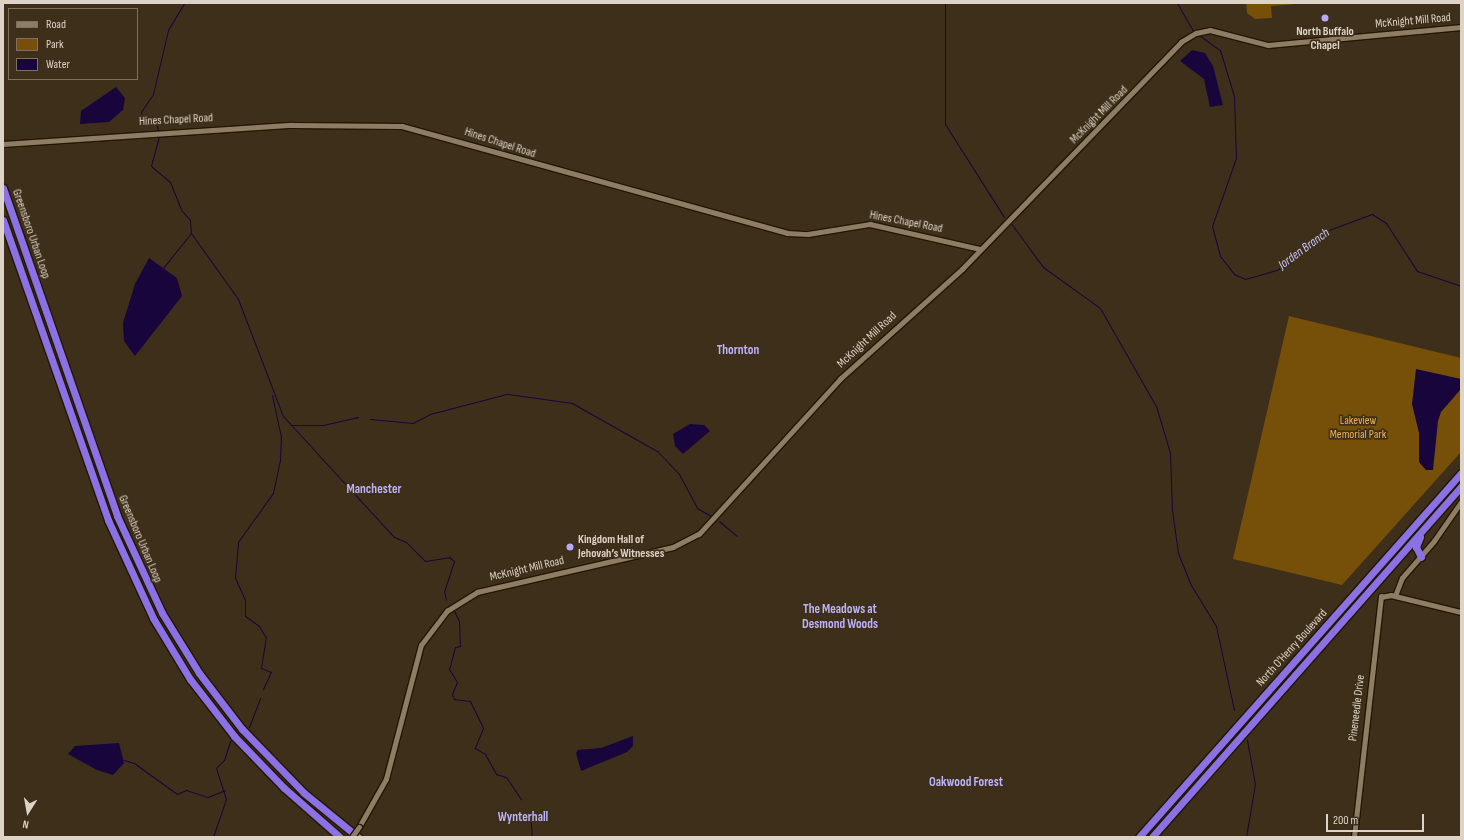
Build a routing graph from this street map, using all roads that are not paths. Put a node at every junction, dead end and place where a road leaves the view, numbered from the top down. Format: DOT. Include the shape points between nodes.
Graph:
graph roads {
  1 [pos="1461,27"];
  2 [pos="3,144"];
  3 [pos="3,188"];
  4 [pos="3,220"];
  5 [pos="980,249"];
  6 [pos="1461,473"];
  7 [pos="1461,486"];
  8 [pos="1461,502"];
  9 [pos="1446,503"];
  10 [pos="1421,557"];
  11 [pos="1374,584"];
  12 [pos="1395,596"];
  13 [pos="1461,612"];
  14 [pos="1273,685"];
  15 [pos="1248,727"];
  16 [pos="1220,746"];
  17 [pos="1188,794"];
  18 [pos="340,837"];
  19 [pos="352,837"];
  20 [pos="358,837"];
  21 [pos="1139,837"];
  22 [pos="1152,837"];
  23 [pos="1354,837"];
  1 -- 5 [label="street, McKnight Mill Road" via="1268,44 1252,43 1217,30 1196,33 1176,47 1114,115"];
  2 -- 5 [label="street, Hines Chapel Road" via="159,131 311,124 414,128 516,160 787,233 808,234 870,224"];
  3 -- 20 [label="highway, Greensboro Urban Loop" via="117,516 156,602 199,673 242,729 295,785"];
  4 -- 18 [label="highway, Greensboro Urban Loop" via="108,520 153,618 190,679 234,736 284,788"];
  5 -- 19 [label="street, McKnight Mill Road, bridge" via="840,379 699,534 673,547 477,592 446,611 432,627 417,655 379,794"];
  6 -- 14 [label="highway, North O'Henry Boulevard"];
  7 -- 9 [label="highway, North O'Henry Boulevard"];
  8 -- 10 [label="street"];
  9 -- 10 [label="highway" via="1416,544"];
  9 -- 11 [label="highway, North O'Henry Boulevard"];
  10 -- 11 [label="highway" via="1407,553"];
  10 -- 12 [label="street" via="1402,578"];
  11 -- 15 [label="highway, North O'Henry Boulevard"];
  12 -- 13 [label="street"];
  12 -- 23 [label="street, Pineneedle Drive" via="1386,594 1379,602"];
  14 -- 15 [label="highway" via="1272,693"];
  14 -- 16 [label="highway, North O'Henry Boulevard"];
  15 -- 17 [label="highway, North O'Henry Boulevard"];
  16 -- 17 [label="highway" via="1189,787"];
  16 -- 21 [label="highway, North O'Henry Boulevard"];
  17 -- 22 [label="highway, North O'Henry Boulevard"];
}
